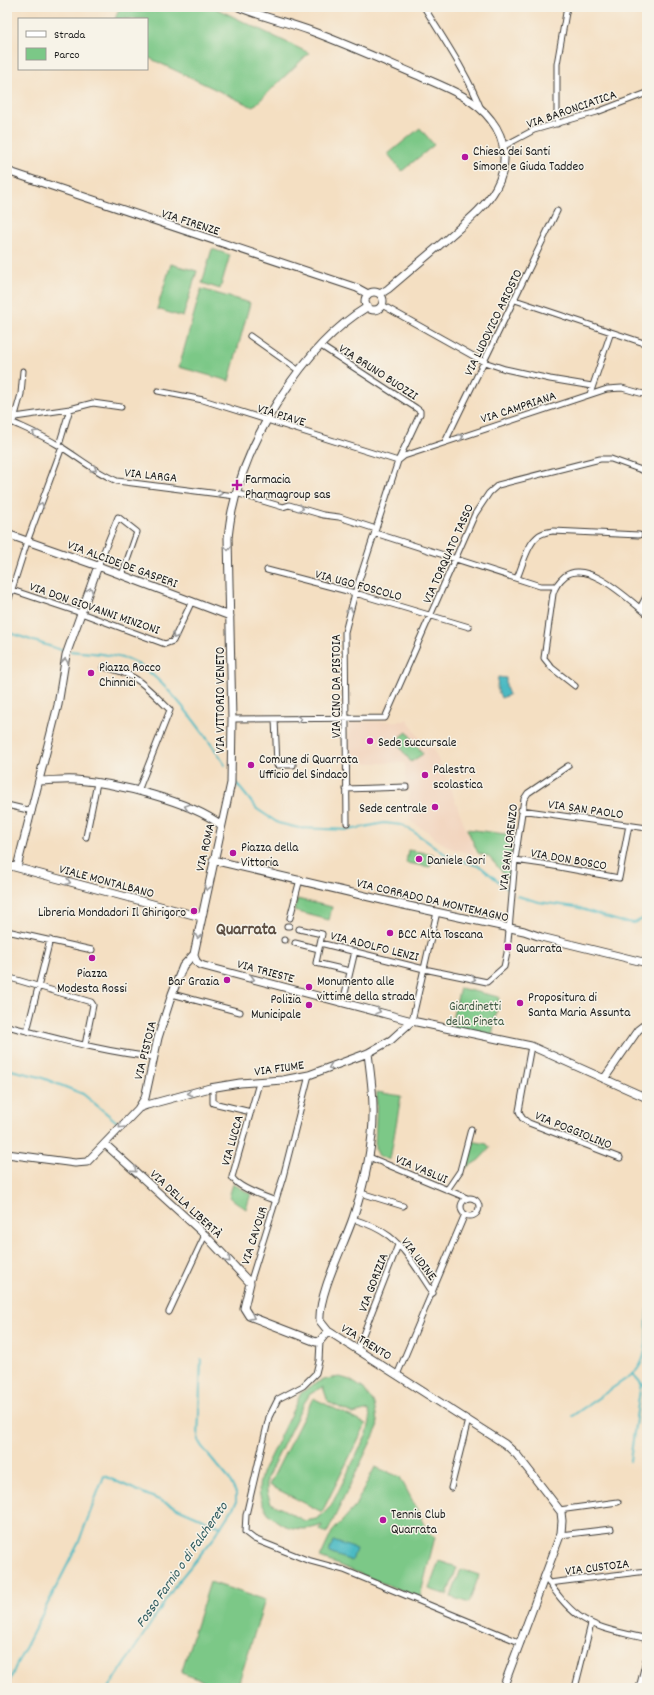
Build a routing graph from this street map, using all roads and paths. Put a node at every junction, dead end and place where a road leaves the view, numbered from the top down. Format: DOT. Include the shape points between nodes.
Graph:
graph roads {
  1 [pos="239,7"];
  2 [pos="424,7"];
  3 [pos="567,7"];
  4 [pos="647,93"];
  5 [pos="481,110"];
  6 [pos="557,124"];
  7 [pos="504,146"];
  8 [pos="7,171"];
  9 [pos="557,211"];
  10 [pos="368,294"];
  11 [pos="380,294"];
  12 [pos="515,300"];
  13 [pos="382,306"];
  14 [pos="367,307"];
  15 [pos="611,332"];
  16 [pos="250,336"];
  17 [pos="647,344"];
  18 [pos="321,346"];
  19 [pos="484,362"];
  20 [pos="298,370"];
  21 [pos="23,371"];
  22 [pos="592,386"];
  23 [pos="158,391"];
  24 [pos="590,394"];
  25 [pos="647,395"];
  26 [pos="121,407"];
  27 [pos="70,409"];
  28 [pos="15,417"];
  29 [pos="7,420"];
  30 [pos="267,420"];
  31 [pos="13,423"];
  32 [pos="445,442"];
  33 [pos="60,446"];
  34 [pos="398,460"];
  35 [pos="647,472"];
  36 [pos="236,494"];
  37 [pos="375,531"];
  38 [pos="7,534"];
  39 [pos="639,535"];
  40 [pos="27,542"];
  41 [pos="456,559"];
  42 [pos="98,566"];
  43 [pos="267,570"];
  44 [pos="122,575"];
  45 [pos="517,578"];
  46 [pos="555,586"];
  47 [pos="12,590"];
  48 [pos="354,593"];
  49 [pos="647,595"];
  50 [pos="192,601"];
  51 [pos="7,605"];
  52 [pos="640,608"];
  53 [pos="81,613"];
  54 [pos="647,614"];
  55 [pos="431,615"];
  56 [pos="230,616"];
  57 [pos="468,627"];
  58 [pos="104,667"];
  59 [pos="575,686"];
  60 [pos="346,718"];
  61 [pos="232,719"];
  62 [pos="275,719"];
  63 [pos="293,765"];
  64 [pos="568,766"];
  65 [pos="39,781"];
  66 [pos="97,783"];
  67 [pos="231,783"];
  68 [pos="406,788"];
  69 [pos="346,789"];
  70 [pos="138,791"];
  71 [pos="7,805"];
  72 [pos="521,810"];
  73 [pos="32,812"];
  74 [pos="346,822"];
  75 [pos="629,825"];
  76 [pos="221,826"];
  77 [pos="647,828"];
  78 [pos="86,837"];
  79 [pos="214,860"];
  80 [pos="515,860"];
  81 [pos="7,864"];
  82 [pos="17,867"];
  83 [pos="300,879"];
  84 [pos="437,912"];
  85 [pos="201,917"];
  86 [pos="290,918"];
  87 [pos="299,929"];
  88 [pos="510,929"];
  89 [pos="7,931"];
  90 [pos="50,940"];
  91 [pos="320,942"];
  92 [pos="295,943"];
  93 [pos="318,949"];
  94 [pos="92,950"];
  95 [pos="355,951"];
  96 [pos="194,954"];
  97 [pos="647,963"];
  98 [pos="424,969"];
  99 [pos="350,971"];
  100 [pos="7,977"];
  101 [pos="38,985"];
  102 [pos="172,994"];
  103 [pos="343,1002"];
  104 [pos="240,1012"];
  105 [pos="412,1021"];
  106 [pos="647,1023"];
  107 [pos="7,1026"];
  108 [pos="27,1031"];
  109 [pos="85,1045"];
  110 [pos="531,1046"];
  111 [pos="368,1053"];
  112 [pos="153,1057"];
  113 [pos="309,1075"];
  114 [pos="604,1079"];
  115 [pos="259,1083"];
  116 [pos="213,1087"];
  117 [pos="647,1098"];
  118 [pos="138,1109"];
  119 [pos="251,1112"];
  120 [pos="471,1129"];
  121 [pos="105,1144"];
  122 [pos="7,1154"];
  123 [pos="370,1157"];
  124 [pos="620,1158"];
  125 [pos="447,1190"];
  126 [pos="361,1193"];
  127 [pos="467,1198"];
  128 [pos="276,1201"];
  129 [pos="403,1206"];
  130 [pos="465,1214"];
  131 [pos="353,1218"];
  132 [pos="205,1235"];
  133 [pos="398,1245"];
  134 [pos="250,1283"];
  135 [pos="432,1293"];
  136 [pos="170,1312"];
  137 [pos="328,1331"];
  138 [pos="320,1341"];
  139 [pos="357,1350"];
  140 [pos="397,1375"];
  141 [pos="468,1420"];
  142 [pos="451,1488"];
  143 [pos="618,1502"];
  144 [pos="560,1510"];
  145 [pos="611,1529"];
  146 [pos="560,1535"];
  147 [pos="647,1571"];
  148 [pos="544,1576"];
  149 [pos="549,1583"];
  150 [pos="591,1624"];
  151 [pos="647,1640"];
  152 [pos="520,1642"];
  153 [pos="647,1656"];
  154 [pos="503,1688"];
  155 [pos="575,1688"];
  156 [pos="639,1688"];
  1 -- 5 [label="street" via="311,31 409,71 468,99"];
  2 -- 5 [label="street" via="453,53 476,95"];
  3 -- 6 [label="street" via="557,64"];
  4 -- 6 [label="street, VIA BARONCIATICA"];
  5 -- 7 [label="street" via="491,120"];
  6 -- 7 [label="street, VIA BARONCIATICA" via="534,130"];
  7 -- 11 [label="street" via="502,177 486,202 466,223"];
  8 -- 10 [label="street, VIA FIRENZE" via="357,288"];
  9 -- 12 [label="street, VIA LUDOVICO ARIOSTO"];
  10 -- 11 [label="street"];
  10 -- 14 [label="street" via="365,302"];
  11 -- 13 [label="street" via="384,300"];
  12 -- 15 [label="street"];
  12 -- 19 [label="street, VIA LUDOVICO ARIOSTO"];
  13 -- 14 [label="street" via="374,310"];
  13 -- 19 [label="street"];
  14 -- 18 [label="street, VIA VITTORIO VENETO" via="345,322"];
  15 -- 17 [label="street"];
  15 -- 22 [label="street"];
  16 -- 20 [label="street"];
  18 -- 20 [label="street, VIA VITTORIO VENETO"];
  18 -- 34 [label="street, VIA BRUNO BUOZZI" via="420,411 418,421"];
  19 -- 22 [label="street" via="550,380"];
  19 -- 32 [label="street, VIA LUDOVICO ARIOSTO"];
  20 -- 30 [label="street, VIA VITTORIO VENETO"];
  21 -- 28 [label="street"];
  22 -- 24 [label="street"];
  23 -- 30 [label="street, VIA PIAVE" via="203,400"];
  24 -- 25 [label="street, VIA CAMPRIANA" via="622,388"];
  32 -- 24 [label="street, VIA CAMPRIANA, one-way"];
  26 -- 27 [label="street" via="93,403"];
  27 -- 28 [label="street"];
  27 -- 33 [label="street"];
  28 -- 31 [label="street"];
  29 -- 31 [label="street, VIA LARGA"];
  30 -- 34 [label="street, VIA PIAVE"];
  30 -- 36 [label="street, VIA VITTORIO VENETO" via="248,459"];
  33 -- 31 [label="street, VIA LARGA, one-way"];
  32 -- 34 [label="street, VIA CAMPRIANA"];
  33 -- 36 [label="street, VIA LARGA, one-way" via="103,475 117,481"];
  40 -- 33 [label="street, one-way"];
  34 -- 37 [label="street, VIA CINO DA PISTOIA"];
  35 -- 41 [label="street, VIA TORQUATO TASSO" via="611,459 600,459 498,485 480,504"];
  36 -- 37 [label="street, VIA LARGA, one-way" via="283,507 289,505 339,517"];
  36 -- 56 [label="street, VIA VITTORIO VENETO, one-way" via="228,538"];
  37 -- 41 [label="street, VIA LARGA"];
  37 -- 48 [label="street, VIA CINO DA PISTOIA"];
  38 -- 40 [label="street, VIA ALCIDE DE GASPERI"];
  39 -- 45 [label="street" via="553,531 544,533 532,542"];
  40 -- 42 [label="street, VIA ALCIDE DE GASPERI"];
  40 -- 47 [label="street"];
  41 -- 45 [label="street, VIA LARGA"];
  41 -- 55 [label="street, VIA TORQUATO TASSO"];
  42 -- 44 [label="street, VIA ALCIDE DE GASPERI"];
  42 -- 44 [label="street" via="118,517 137,532"];
  53 -- 42 [label="street, one-way"];
  43 -- 48 [label="street, VIA UGO FOSCOLO"];
  44 -- 50 [label="street, VIA ALCIDE DE GASPERI"];
  45 -- 46 [label="street, VIA LARGA" via="540,586"];
  46 -- 52 [label="street" via="573,572 585,572 613,586"];
  46 -- 59 [label="street" via="544,658 552,668"];
  47 -- 51 [label="street"];
  47 -- 53 [label="street, VIA DON GIOVANNI MINZONI"];
  48 -- 55 [label="street, VIA UGO FOSCOLO"];
  60 -- 48 [label="street, VIA CINO DA PISTOIA, one-way" via="345,632"];
  49 -- 52 [label="street"];
  50 -- 53 [label="street, VIA DON GIOVANNI MINZONI, one-way" via="173,641 165,644"];
  50 -- 56 [label="street, VIA ALCIDE DE GASPERI"];
  52 -- 54 [label="street"];
  65 -- 53 [label="street, one-way" via="58,706 66,655"];
  55 -- 57 [label="street, VIA UGO FOSCOLO"];
  55 -- 60 [label="street, VIA TORQUATO TASSO" via="385,718"];
  56 -- 61 [label="street, VIA VITTORIO VENETO"];
  58 -- 70 [label="street" via="134,676 170,710"];
  62 -- 60 [label="street, one-way"];
  60 -- 69 [label="street, VIA CINO DA PISTOIA"];
  61 -- 62 [label="street"];
  61 -- 67 [label="street, VIA VITTORIO VENETO"];
  62 -- 63 [label="street" via="277,765"];
  64 -- 72 [label="street, VIA SAN LORENZO" via="528,793"];
  65 -- 66 [label="street" via="75,780"];
  65 -- 73 [label="street"];
  66 -- 70 [label="street"];
  66 -- 78 [label="street"];
  67 -- 76 [label="street, VIA ROMA"];
  68 -- 69 [label="street"];
  69 -- 74 [label="street, VIA CINO DA PISTOIA"];
  76 -- 70 [label="street, one-way" via="192,808"];
  71 -- 73 [label="street"];
  72 -- 75 [label="street, VIA SAN PAOLO"];
  72 -- 80 [label="street, VIA SAN LORENZO"];
  73 -- 82 [label="street"];
  75 -- 77 [label="street, VIA SAN PAOLO"];
  75 -- 80 [label="street, VIA DON BOSCO" via="619,878"];
  76 -- 79 [label="street, VIA ROMA"];
  79 -- 83 [label="street, VIA CORRADO DA MONTEMAGNO"];
  79 -- 85 [label="street, VIA ROMA, one-way"];
  80 -- 88 [label="street, VIA SAN LORENZO"];
  81 -- 82 [label="street, VIALE MONTALBANO"];
  82 -- 85 [label="street, VIALE MONTALBANO, one-way"];
  83 -- 84 [label="street, VIA CORRADO DA MONTEMAGNO"];
  83 -- 86 [label="street"];
  84 -- 88 [label="street, VIA CORRADO DA MONTEMAGNO"];
  84 -- 98 [label="street"];
  85 -- 96 [label="street, one-way"];
  87 -- 91 [label="street" via="322,934"];
  88 -- 97 [label="street, VIA CORRADO DA MONTEMAGNO"];
  98 -- 88 [label="street, VIA SAN LORENZO, one-way" via="487,982 504,966"];
  89 -- 90 [label="street"];
  90 -- 94 [label="street"];
  90 -- 101 [label="street"];
  91 -- 93 [label="street"];
  91 -- 95 [label="street, VIA ADOLFO LENZI"];
  92 -- 93 [label="street"];
  93 -- 99 [label="street" via="316,963"];
  95 -- 98 [label="street, VIA ADOLFO LENZI"];
  95 -- 99 [label="street"];
  96 -- 102 [label="street, VIA PISTOIA" via="183,966"];
  96 -- 103 [label="street, VIA TRIESTE, one-way" via="196,962 204,966"];
  98 -- 105 [label="street"];
  99 -- 103 [label="street"];
  100 -- 101 [label="street"];
  101 -- 108 [label="street"];
  101 -- 109 [label="street" via="91,1002 93,1005"];
  102 -- 104 [label="street"];
  102 -- 112 [label="street, VIA PISTOIA"];
  103 -- 105 [label="street, VIA TRIESTE, one-way"];
  105 -- 110 [label="street, VIA TRIESTE"];
  105 -- 111 [label="street, VIA FIUME" via="391,1040"];
  106 -- 114 [label="street" via="638,1030"];
  107 -- 108 [label="street"];
  108 -- 109 [label="street"];
  109 -- 112 [label="street"];
  110 -- 114 [label="street, VIA TRIESTE"];
  110 -- 124 [label="street, VIA POGGIOLINO" via="519,1111 522,1118 543,1129"];
  111 -- 113 [label="street, VIA FIUME, one-way"];
  111 -- 123 [label="street, VIA TRENTO" via="373,1108"];
  112 -- 118 [label="street, VIA PISTOIA" via="147,1091"];
  113 -- 115 [label="street, VIA FIUME"];
  113 -- 128 [label="street, VIA CAVOUR"];
  114 -- 117 [label="street, VIA TRIESTE"];
  115 -- 116 [label="street, VIA FIUME"];
  115 -- 119 [label="street, VIA LUCCA"];
  116 -- 118 [label="street, VIA FIUME, one-way"];
  116 -- 119 [label="street" via="213,1103"];
  118 -- 121 [label="street, VIA PISTOIA, one-way"];
  119 -- 128 [label="street, VIA LUCCA" via="233,1179 251,1191"];
  120 -- 125 [label="street" via="460,1171"];
  121 -- 122 [label="street, VIA PISTOIA" via="92,1158 82,1163"];
  121 -- 132 [label="street, VIA DELLA LIBERTÀ, one-way"];
  123 -- 125 [label="street, VIA VASLUI"];
  123 -- 126 [label="street, VIA TRENTO"];
  125 -- 127 [label="street, VIA VASLUI"];
  126 -- 129 [label="street"];
  126 -- 131 [label="street, VIA TRENTO"];
  127 -- 130 [label="street" via="461,1207"];
  127 -- 130 [label="street" via="475,1200 478,1210 473,1215"];
  128 -- 134 [label="street, VIA CAVOUR"];
  130 -- 135 [label="street"];
  131 -- 133 [label="street, VIA UDINE" via="374,1226"];
  131 -- 137 [label="street, VIA TRENTO" via="322,1302 320,1321"];
  132 -- 134 [label="street, VIA DELLA LIBERTÀ, one-way"];
  132 -- 136 [label="street"];
  133 -- 135 [label="street, VIA UDINE"];
  133 -- 139 [label="street, VIA GORIZIA"];
  134 -- 138 [label="street, VIA CAVOUR, one-way" via="244,1308 249,1316 316,1342"];
  135 -- 140 [label="street, VIA UDINE"];
  137 -- 138 [label="street"];
  137 -- 139 [label="street, VIA TRENTO"];
  138 -- 152 [label="street" via="316,1373 304,1386 278,1399 269,1417 246,1516 245,1532 254,1539 307,1560 344,1570"];
  139 -- 140 [label="street, VIA TRENTO"];
  140 -- 141 [label="street, VIA TRENTO"];
  141 -- 142 [label="street"];
  141 -- 144 [label="street, VIA TRENTO" via="517,1455"];
  143 -- 144 [label="street"];
  144 -- 146 [label="street"];
  145 -- 146 [label="street"];
  146 -- 148 [label="street"];
  147 -- 149 [label="street, VIA CUSTOZA"];
  148 -- 149 [label="street"];
  148 -- 152 [label="street"];
  149 -- 150 [label="street" via="573,1612"];
  150 -- 151 [label="street"];
  150 -- 155 [label="street"];
  152 -- 154 [label="street"];
  153 -- 156 [label="street"];
}
